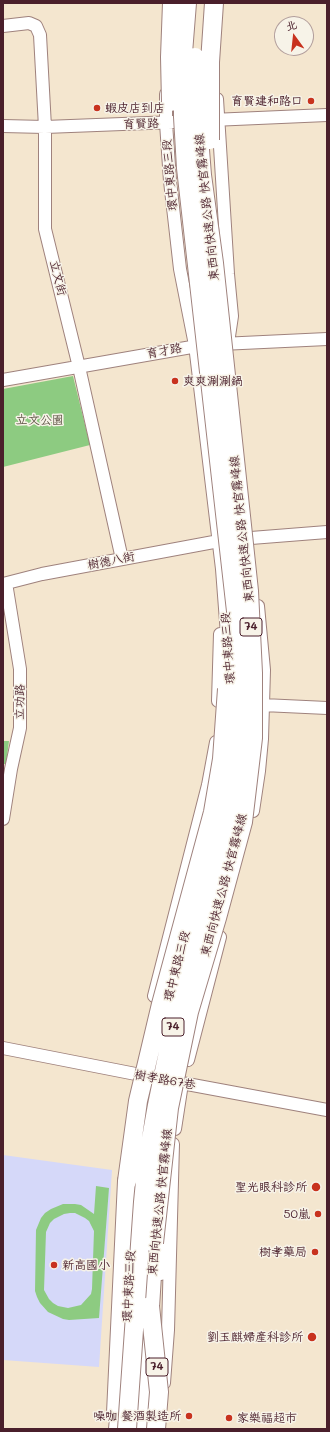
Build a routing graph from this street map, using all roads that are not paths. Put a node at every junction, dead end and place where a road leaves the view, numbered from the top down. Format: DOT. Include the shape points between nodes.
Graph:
graph roads {
  1 [pos="169,3"];
  2 [pos="172,3"];
  3 [pos="179,3"];
  4 [pos="186,3"];
  5 [pos="198,3"];
  6 [pos="206,3"];
  7 [pos="214,3"];
  8 [pos="221,3"];
  9 [pos="3,26"];
  10 [pos="327,116"];
  11 [pos="219,119"];
  12 [pos="202,121"];
  13 [pos="171,123"];
  14 [pos="3,126"];
  15 [pos="45,127"];
  16 [pos="205,263"];
  17 [pos="327,338"];
  18 [pos="228,343"];
  19 [pos="195,345"];
  20 [pos="79,367"];
  21 [pos="3,380"];
  22 [pos="327,532"];
  23 [pos="251,538"];
  24 [pos="219,541"];
  25 [pos="122,559"];
  26 [pos="222,568"];
  27 [pos="3,584"];
  28 [pos="3,588"];
  29 [pos="238,630"];
  30 [pos="263,705"];
  31 [pos="327,708"];
  32 [pos="3,819"];
  33 [pos="3,1048"];
  34 [pos="137,1075"];
  35 [pos="151,1077"];
  36 [pos="182,1082"];
  37 [pos="327,1110"];
  38 [pos="173,1144"];
  39 [pos="150,1306"];
  40 [pos="115,1421"];
  41 [pos="127,1429"];
  42 [pos="139,1429"];
  43 [pos="147,1429"];
  44 [pos="156,1429"];
  45 [pos="161,1429"];
  1 -- 13 [label="street, 環中東路三段" via="166,58"];
  2 -- 16 [label="highway, bridge" via="170,57 173,150 178,199"];
  3 -- 13 [label="street, 環中東路三段"];
  4 -- 16 [label="highway, 東西向快速公路 快官霧峰線 / 74, bridge" via="183,53 186,168"];
  5 -- 16 [label="highway, 東西向快速公路 快官霧峰線 / 74, bridge" via="196,100"];
  6 -- 12 [label="street" via="201,62"];
  7 -- 16 [label="highway, bridge" via="210,62 211,172"];
  8 -- 11 [label="street" via="216,81"];
  9 -- 15 [label="street, 立文街" via="29,24 36,26 40,35"];
  10 -- 11 [label="street, 育賢路"];
  11 -- 12 [label="street, 育賢路"];
  11 -- 18 [label="street" via="232,316"];
  12 -- 13 [label="street, 育賢路"];
  12 -- 18 [label="street" via="206,176"];
  13 -- 15 [label="street, 育賢路"];
  13 -- 19 [label="street, 環中東路三段" via="170,181 180,269"];
  14 -- 15 [label="street, 育賢路"];
  15 -- 20 [label="street, 立文街" via="45,229"];
  16 -- 29 [label="highway, 東西向快速公路 快官霧峰線 / 74, bridge"];
  16 -- 39 [label="highway, 東西向快速公路 快官霧峰線 / 74, bridge" via="249,591 253,673 252,738 242,822 189,1012 169,1108 154,1243"];
  17 -- 18 [label="street, 育才路"];
  18 -- 19 [label="street, 育才路"];
  18 -- 23 [label="street"];
  19 -- 20 [label="street, 育才路"];
  19 -- 24 [label="street, 環中東路三段"];
  20 -- 21 [label="street, 育才路"];
  20 -- 25 [label="street, 立文街"];
  22 -- 23 [label="street"];
  23 -- 30 [label="street" via="264,670"];
  24 -- 25 [label="street, 樹德八街"];
  24 -- 26 [label="street, 環中東路三段"];
  25 -- 27 [label="street, 樹德八街"];
  26 -- 34 [label="street, 環中東路三段" via="217,732 208,785 154,996"];
  26 -- 35 [label="street, 環中東路三段" via="231,707 226,764"];
  28 -- 32 [label="street, 立功路" via="7,590 20,669 20,728"];
  29 -- 40 [label="highway, 74, bridge" via="227,683 222,759 213,812 161,1004 140,1093 128,1181"];
  29 -- 41 [label="highway, 東西向快速公路 快官霧峰線 / 74, bridge" via="235,763 227,818 177,1009 147,1161"];
  30 -- 31 [label="street"];
  30 -- 36 [label="street" via="259,771 250,824"];
  33 -- 34 [label="street, 樹孝路67巷"];
  34 -- 35 [label="street, 樹孝路67巷"];
  34 -- 40 [label="street, 環中東路三段" via="118,1207 112,1323"];
  35 -- 36 [label="street, 樹孝路67巷"];
  35 -- 40 [label="street, 環中東路三段" via="137,1151 127,1325"];
  36 -- 37 [label="street, 樹孝路67巷"];
  36 -- 38 [label="street"];
  38 -- 43 [label="street"];
  38 -- 45 [label="street" via="168,1330"];
  39 -- 42 [label="highway, 東西向快速公路 快官霧峰線 / 74, bridge"];
  39 -- 44 [label="highway, 74, bridge" via="159,1392"];
}
